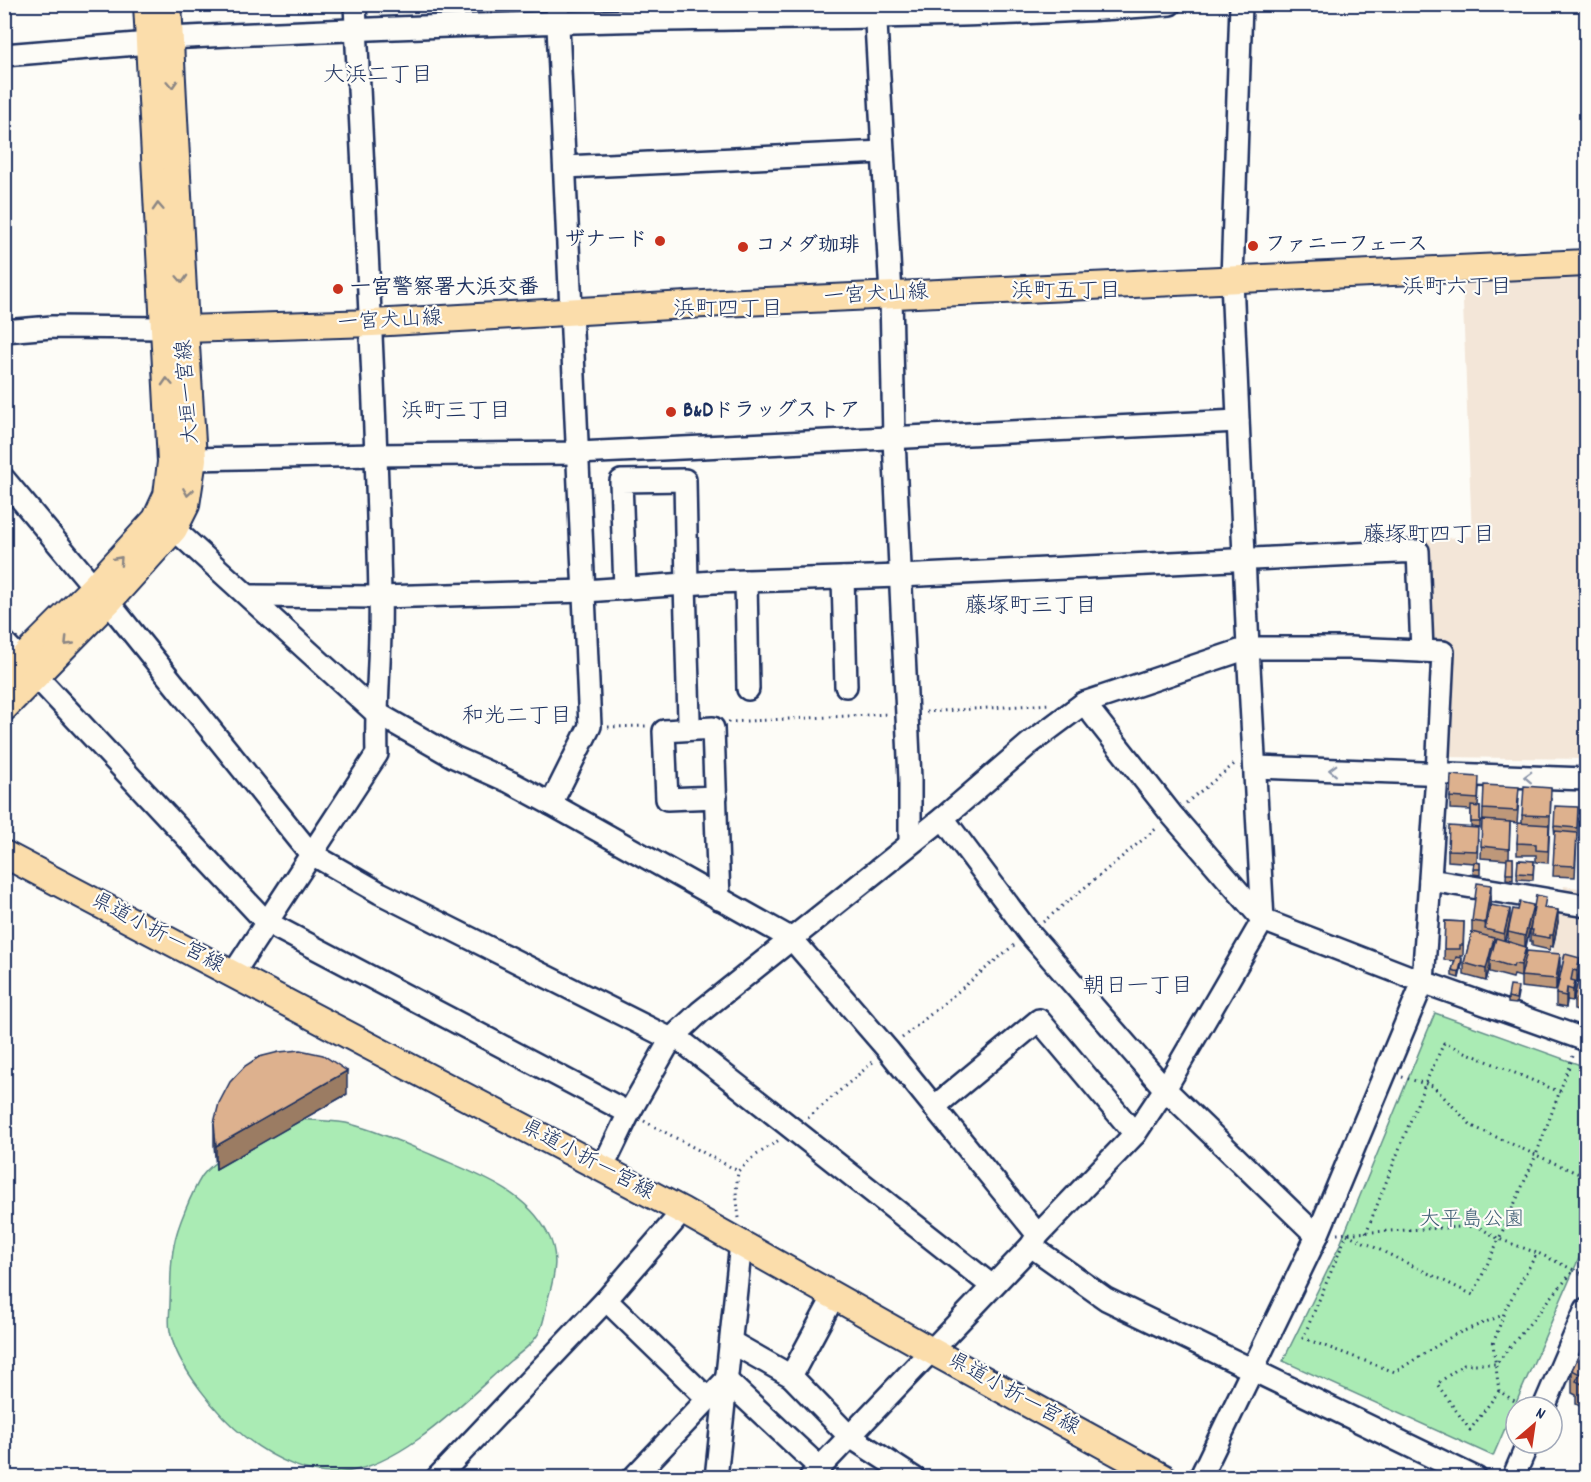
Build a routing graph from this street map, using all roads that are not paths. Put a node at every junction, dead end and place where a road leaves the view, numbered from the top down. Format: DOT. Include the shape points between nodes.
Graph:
graph roads {
  1 [pos="147,4"];
  2 [pos="168,4"];
  3 [pos="355,4"];
  4 [pos="1170,4"];
  5 [pos="1241,4"];
  6 [pos="875,11"];
  7 [pos="558,13"];
  8 [pos="356,29"];
  9 [pos="159,40"];
  10 [pos="4,54"];
  11 [pos="883,152"];
  12 [pos="565,167"];
  13 [pos="1587,263"];
  14 [pos="1232,280"];
  15 [pos="891,295"];
  16 [pos="572,311"];
  17 [pos="372,323"];
  18 [pos="175,329"];
  19 [pos="4,331"];
  20 [pos="1238,421"];
  21 [pos="894,439"];
  22 [pos="578,453"];
  23 [pos="375,455"];
  24 [pos="194,459"];
  25 [pos="4,479"];
  26 [pos="174,529"];
  27 [pos="1245,559"];
  28 [pos="900,576"];
  29 [pos="843,578"];
  30 [pos="746,581"];
  31 [pos="686,584"];
  32 [pos="625,588"];
  33 [pos="585,591"];
  34 [pos="101,594"];
  35 [pos="249,596"];
  36 [pos="380,597"];
  37 [pos="1248,648"];
  38 [pos="1422,651"];
  39 [pos="17,664"];
  40 [pos="846,686"];
  41 [pos="748,689"];
  42 [pos="1083,703"];
  43 [pos="4,708"];
  44 [pos="375,712"];
  45 [pos="689,719"];
  46 [pos="1255,757"];
  47 [pos="1437,774"];
  48 [pos="1587,779"];
  49 [pos="716,797"];
  50 [pos="551,804"];
  51 [pos="943,818"];
  52 [pos="910,843"];
  53 [pos="4,854"];
  54 [pos="310,854"];
  55 [pos="1430,880"];
  56 [pos="719,899"];
  57 [pos="1587,906"];
  58 [pos="1263,920"];
  59 [pos="266,921"];
  60 [pos="792,939"];
  61 [pos="233,974"];
  62 [pos="1423,982"];
  63 [pos="673,1037"];
  64 [pos="1583,1038"];
  65 [pos="1165,1089"];
  66 [pos="933,1107"];
  67 [pos="629,1113"];
  68 [pos="1135,1134"];
  69 [pos="602,1169"];
  70 [pos="683,1211"];
  71 [pos="1317,1236"];
  72 [pos="1034,1240"];
  73 [pos="741,1243"];
  74 [pos="992,1286"];
  75 [pos="834,1296"];
  76 [pos="606,1300"];
  77 [pos="1587,1309"];
  78 [pos="731,1342"];
  79 [pos="1579,1348"];
  80 [pos="930,1350"];
  81 [pos="1253,1369"];
  82 [pos="791,1376"];
  83 [pos="726,1380"];
  84 [pos="1551,1395"];
  85 [pos="708,1399"];
  86 [pos="849,1436"];
  87 [pos="1523,1455"];
  88 [pos="814,1472"];
  89 [pos="437,1478"];
  90 [pos="633,1478"];
  91 [pos="716,1478"];
  92 [pos="914,1478"];
  93 [pos="1164,1478"];
  94 [pos="1200,1478"];
  95 [pos="1476,1478"];
  96 [pos="1513,1478"];
  1 -- 9 [label="main road, 大垣一宮線"];
  2 -- 9 [label="main road, 大垣一宮線"];
  3 -- 8 [label="street"];
  4 -- 6 [label="street" via="1101,10"];
  5 -- 14 [label="street"];
  6 -- 7 [label="street"];
  6 -- 11 [label="street"];
  7 -- 8 [label="street"];
  7 -- 12 [label="street"];
  8 -- 9 [label="street"];
  8 -- 17 [label="street"];
  9 -- 10 [label="street"];
  9 -- 18 [label="main road, 大垣一宮線"];
  11 -- 12 [label="street"];
  11 -- 15 [label="street"];
  12 -- 16 [label="street"];
  13 -- 14 [label="main road, 一宮犬山線"];
  14 -- 15 [label="main road, 一宮犬山線"];
  14 -- 20 [label="street"];
  15 -- 16 [label="main road, 一宮犬山線"];
  15 -- 21 [label="street"];
  16 -- 17 [label="main road, 一宮犬山線"];
  16 -- 22 [label="street"];
  17 -- 18 [label="main road, 一宮犬山線"];
  17 -- 23 [label="street"];
  18 -- 19 [label="street" via="52,327"];
  18 -- 24 [label="main road, 大垣一宮線"];
  34 -- 18 [label="main road, 大垣一宮線, one-way" via="156,519 167,495"];
  20 -- 21 [label="street"];
  20 -- 27 [label="street"];
  21 -- 22 [label="street"];
  21 -- 28 [label="street"];
  22 -- 23 [label="street"];
  22 -- 33 [label="street"];
  23 -- 24 [label="street"];
  23 -- 36 [label="street"];
  24 -- 26 [label="main road, 大垣一宮線, one-way" via="186,505"];
  25 -- 34 [label="street"];
  26 -- 34 [label="main road, 大垣一宮線"];
  26 -- 35 [label="street"];
  27 -- 28 [label="street"];
  27 -- 37 [label="street"];
  27 -- 38 [label="street" via="1418,551"];
  28 -- 29 [label="street"];
  28 -- 52 [label="street"];
  29 -- 30 [label="street"];
  29 -- 40 [label="street"];
  30 -- 31 [label="street"];
  30 -- 41 [label="street"];
  31 -- 32 [label="street"];
  31 -- 32 [label="street" via="685,480 621,481"];
  31 -- 45 [label="street"];
  32 -- 33 [label="street"];
  33 -- 36 [label="street"];
  33 -- 50 [label="street" via="590,726"];
  34 -- 39 [label="main road, 大垣一宮線"];
  34 -- 54 [label="street"];
  35 -- 36 [label="street"];
  35 -- 44 [label="street"];
  36 -- 44 [label="street"];
  37 -- 38 [label="street"];
  37 -- 42 [label="street"];
  37 -- 46 [label="street"];
  38 -- 47 [label="street" via="1443,652"];
  39 -- 43 [label="main road, 大垣一宮線"];
  39 -- 59 [label="street"];
  42 -- 51 [label="street"];
  42 -- 58 [label="street" via="1172,815"];
  44 -- 50 [label="street" via="454,757"];
  44 -- 54 [label="street" via="377,753"];
  47 -- 46 [label="street, one-way"];
  46 -- 58 [label="street"];
  48 -- 47 [label="street, one-way"];
  47 -- 55 [label="street"];
  49 -- 56 [label="street"];
  50 -- 56 [label="street"];
  51 -- 52 [label="street"];
  51 -- 65 [label="street" via="1029,933"];
  52 -- 60 [label="street"];
  53 -- 61 [label="main road, 県道小折一宮線"];
  54 -- 59 [label="street"];
  54 -- 63 [label="street" via="380,893"];
  55 -- 57 [label="street"];
  55 -- 62 [label="street"];
  56 -- 60 [label="street"];
  58 -- 62 [label="street"];
  58 -- 65 [label="street"];
  59 -- 61 [label="street"];
  59 -- 67 [label="street"];
  60 -- 63 [label="street"];
  60 -- 66 [label="street"];
  61 -- 69 [label="main road, 県道小折一宮線"];
  62 -- 64 [label="street"];
  62 -- 71 [label="street"];
  63 -- 67 [label="street"];
  63 -- 74 [label="street"];
  65 -- 68 [label="street"];
  65 -- 71 [label="street"];
  66 -- 68 [label="street" via="1039,1020"];
  66 -- 72 [label="street"];
  67 -- 69 [label="street"];
  68 -- 72 [label="street"];
  69 -- 70 [label="main road, 県道小折一宮線"];
  70 -- 73 [label="main road, 県道小折一宮線"];
  70 -- 76 [label="street"];
  71 -- 81 [label="street"];
  72 -- 74 [label="street"];
  72 -- 81 [label="street" via="1106,1299"];
  73 -- 75 [label="main road, 県道小折一宮線"];
  73 -- 78 [label="street"];
  74 -- 80 [label="street"];
  75 -- 80 [label="main road, 県道小折一宮線"];
  75 -- 82 [label="street"];
  76 -- 85 [label="street"];
  76 -- 89 [label="street"];
  77 -- 79 [label="street"];
  78 -- 82 [label="street"];
  78 -- 83 [label="street"];
  79 -- 84 [label="street"];
  80 -- 86 [label="street"];
  80 -- 93 [label="main road, 県道小折一宮線"];
  81 -- 94 [label="street"];
  81 -- 95 [label="street"];
  82 -- 86 [label="street"];
  83 -- 85 [label="street"];
  83 -- 88 [label="street"];
  83 -- 91 [label="street"];
  85 -- 90 [label="street"];
  86 -- 88 [label="street"];
  86 -- 92 [label="street"];
  87 -- 96 [label="street"];
}
